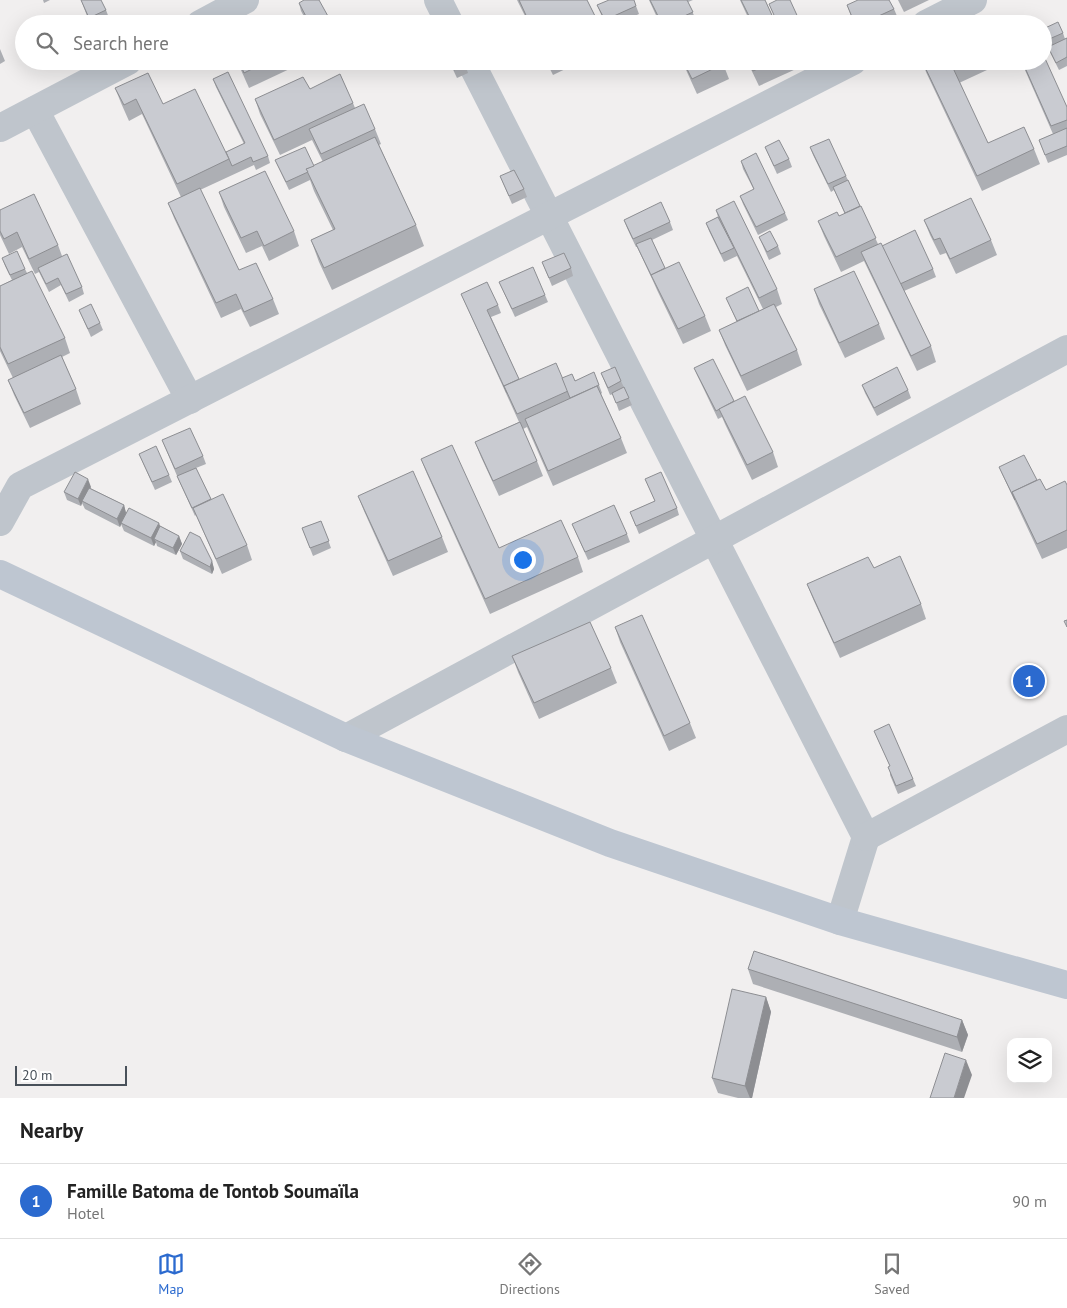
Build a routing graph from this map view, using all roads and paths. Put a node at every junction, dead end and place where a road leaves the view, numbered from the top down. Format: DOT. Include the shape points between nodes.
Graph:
graph roads {
  1 [pos="245,0"];
  2 [pos="438,0"];
  3 [pos="973,0"];
  4 [pos="217,15"];
  5 [pos="446,15"];
  6 [pos="944,15"];
  7 [pos="111,70"];
  8 [pos="475,70"];
  9 [pos="835,70"];
  10 [pos="35,110"];
  11 [pos="0,128"];
  12 [pos="549,216"];
  13 [pos="1067,349"];
  14 [pos="190,400"];
  15 [pos="0,522"];
  16 [pos="714,540"];
  17 [pos="0,574"];
  18 [pos="1067,728"];
  19 [pos="346,738"];
  20 [pos="866,837"];
  21 [pos="840,921"];
  22 [pos="1067,984"];
  1 -- 4 [label="street"];
  2 -- 5 [label="street"];
  3 -- 6 [label="street"];
  7 -- 10 [label="street"];
  8 -- 12 [label="street"];
  9 -- 12 [label="street"];
  10 -- 11 [label="street"];
  10 -- 14 [label="street"];
  12 -- 14 [label="street"];
  12 -- 16 [label="street"];
  13 -- 16 [label="street"];
  14 -- 15 [label="street" via="20,486"];
  16 -- 19 [label="street"];
  16 -- 20 [label="street"];
  17 -- 19 [label="main road"];
  18 -- 20 [label="street"];
  19 -- 21 [label="main road" via="610,843"];
  20 -- 21 [label="street"];
  21 -- 22 [label="main road"];
}
